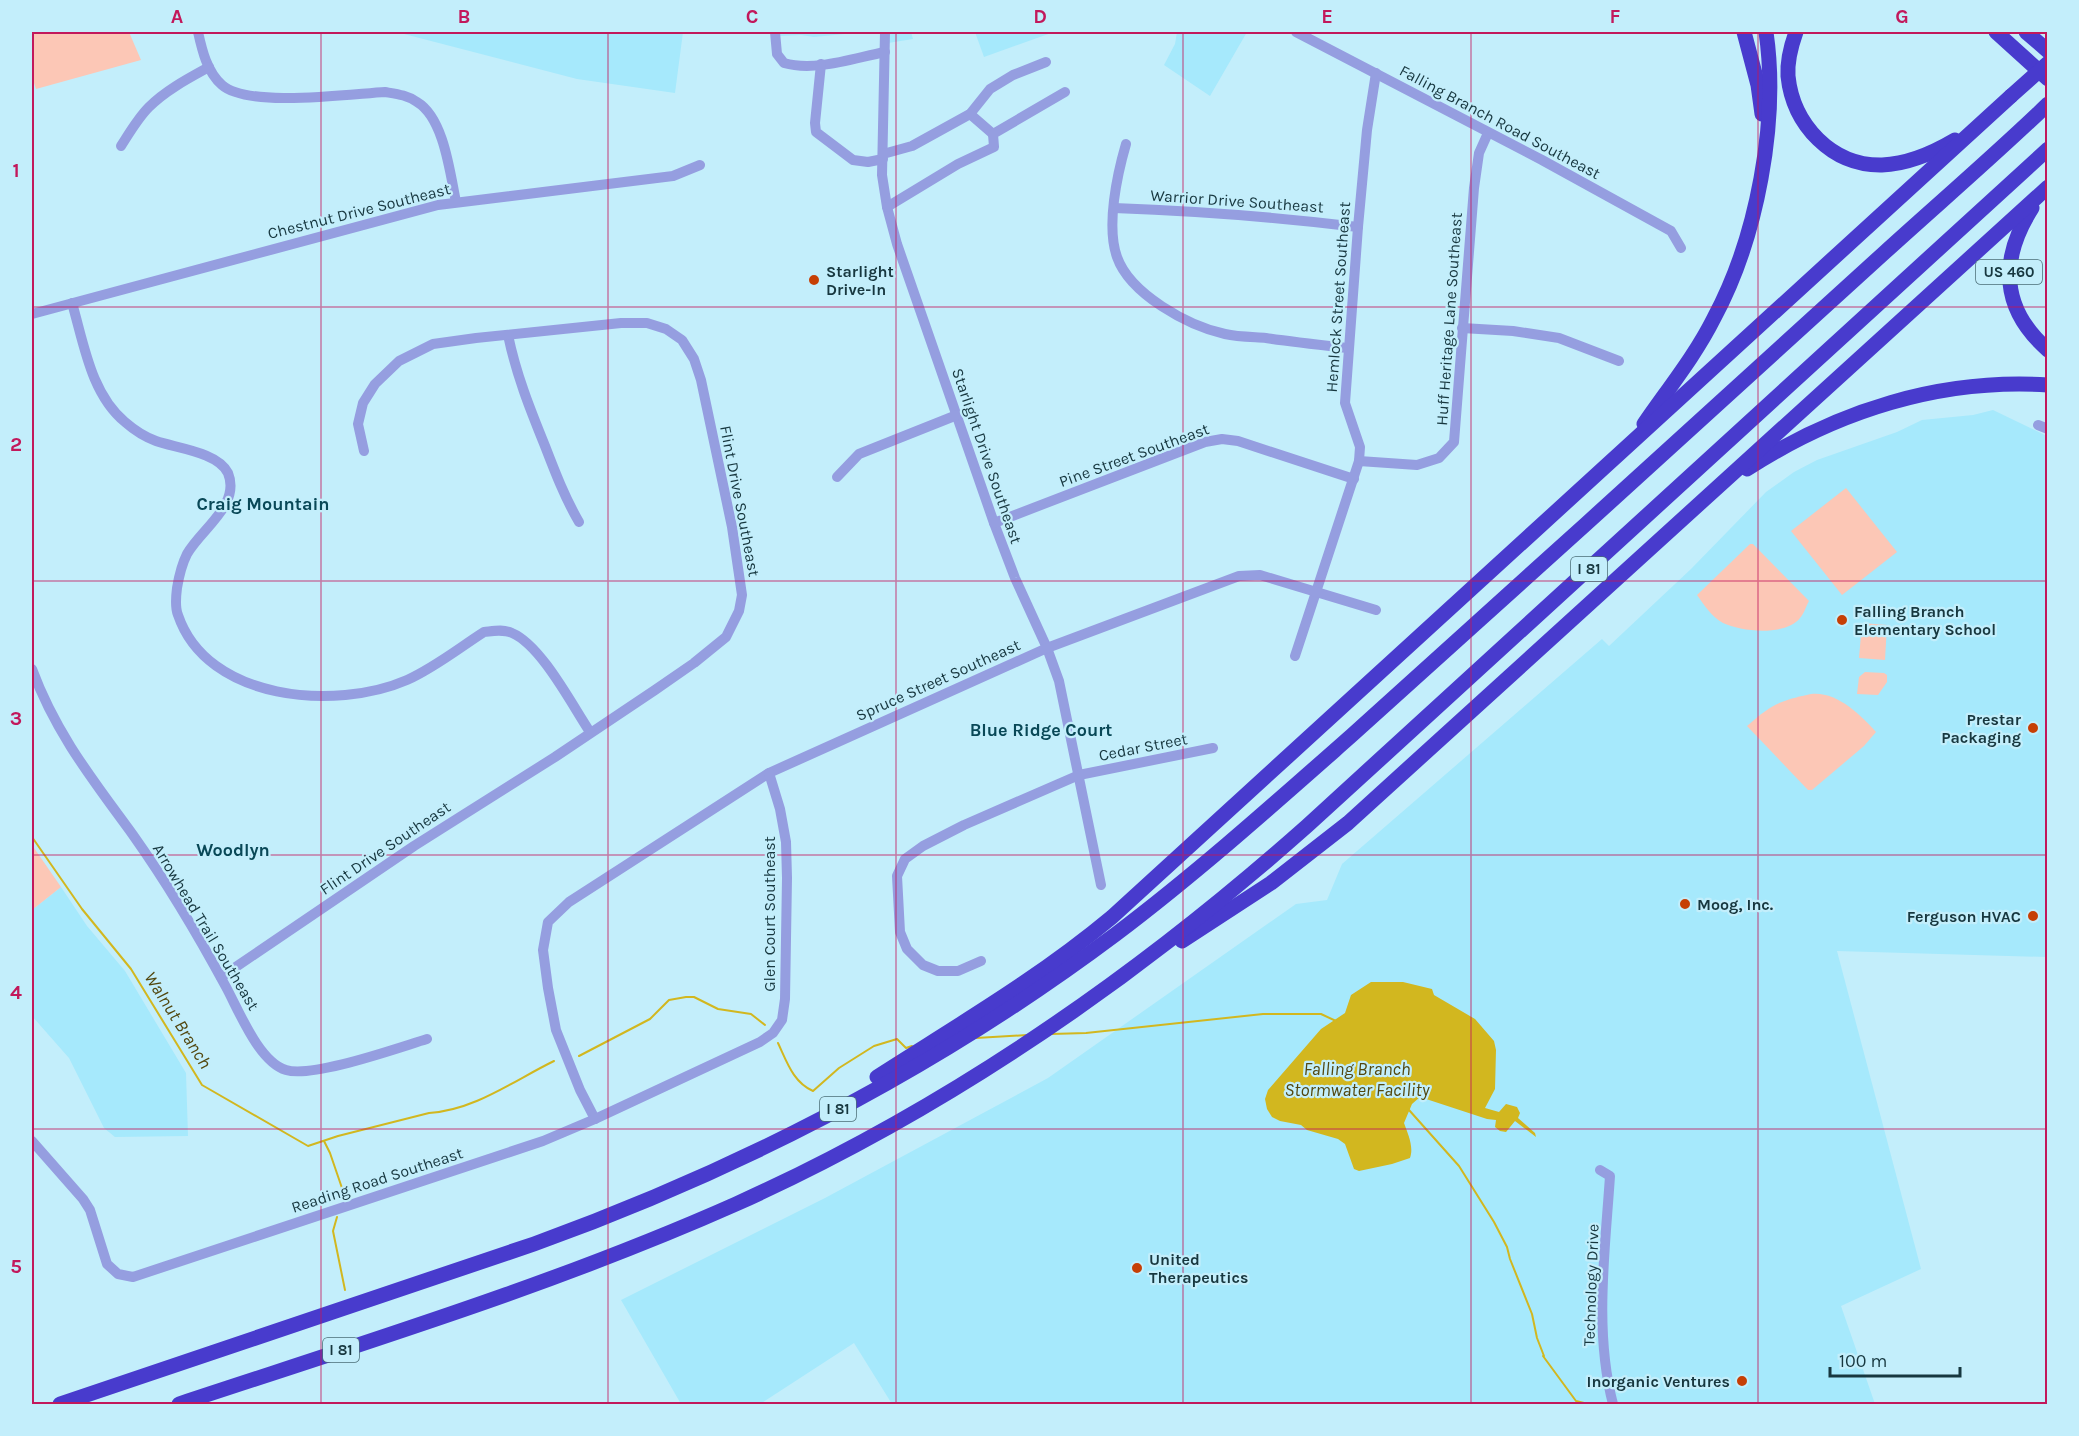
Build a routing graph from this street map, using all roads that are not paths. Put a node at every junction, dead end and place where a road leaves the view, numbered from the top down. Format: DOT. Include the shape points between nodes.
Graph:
graph roads {
  1 [pos="198,32"];
  2 [pos="775,32"];
  3 [pos="885,32"];
  4 [pos="1296,32"];
  5 [pos="1744,32"];
  6 [pos="1766,32"];
  7 [pos="1796,32"];
  8 [pos="1996,32"];
  9 [pos="2026,32"];
  10 [pos="2048,51"];
  11 [pos="885,52"];
  12 [pos="1046,63"];
  13 [pos="2048,63"];
  14 [pos="821,64"];
  15 [pos="209,67"];
  16 [pos="1376,73"];
  17 [pos="2048,79"];
  18 [pos="1065,92"];
  19 [pos="2048,104"];
  20 [pos="970,114"];
  21 [pos="1976,128"];
  22 [pos="1488,133"];
  23 [pos="993,135"];
  24 [pos="1126,144"];
  25 [pos="122,146"];
  26 [pos="2048,149"];
  27 [pos="1765,150"];
  28 [pos="883,156"];
  29 [pos="700,165"];
  30 [pos="2046,188"];
  31 [pos="456,202"];
  32 [pos="887,207"];
  33 [pos="1114,208"];
  34 [pos="1358,226"];
  35 [pos="1681,248"];
  36 [pos="72,303"];
  37 [pos="32,314"];
  38 [pos="1462,328"];
  39 [pos="508,335"];
  40 [pos="1348,348"];
  41 [pos="2048,350"];
  42 [pos="1619,361"];
  43 [pos="2048,385"];
  44 [pos="957,415"];
  45 [pos="1630,445"];
  46 [pos="364,451"];
  47 [pos="1359,461"];
  48 [pos="837,477"];
  49 [pos="1354,479"];
  50 [pos="1705,498"];
  51 [pos="579,522"];
  52 [pos="994,523"];
  53 [pos="1317,593"];
  54 [pos="1376,610"];
  55 [pos="1047,648"];
  56 [pos="1295,656"];
  57 [pos="32,669"];
  58 [pos="590,732"];
  59 [pos="1213,748"];
  60 [pos="769,773"];
  61 [pos="1079,775"];
  62 [pos="1101,885"];
  63 [pos="981,961"];
  64 [pos="221,977"];
  65 [pos="1121,978"];
  66 [pos="783,1020"];
  67 [pos="427,1039"];
  68 [pos="595,1119"];
  69 [pos="779,1140"];
  70 [pos="32,1141"];
  71 [pos="1600,1170"];
  72 [pos="60,1404"];
  73 [pos="180,1404"];
  74 [pos="1613,1404"];
  1 -- 15 [label="street"];
  2 -- 14 [label="street" via="777,54 784,63"];
  3 -- 11 [label="street, Starlight Drive Southeast"];
  4 -- 16 [label="street, Falling Branch Road Southeast"];
  5 -- 27 [label="highway" via="1758,85"];
  6 -- 27 [label="highway" via="1770,102"];
  7 -- 21 [label="highway" via="1788,75 1798,113 1818,140 1843,157 1862,163 1899,164 1916,160"];
  8 -- 17 [label="highway"];
  9 -- 10 [label="highway"];
  11 -- 14 [label="street"];
  11 -- 28 [label="street, Starlight Drive Southeast"];
  12 -- 20 [label="street" via="1013,75 990,89"];
  13 -- 21 [label="highway, bridge"];
  14 -- 28 [label="street" via="816,132 853,160 868,162"];
  15 -- 25 [label="street" via="149,107"];
  15 -- 31 [label="street" via="222,86 254,98 385,92 419,103 432,117 442,141"];
  16 -- 22 [label="street, Falling Branch Road Southeast"];
  16 -- 34 [label="street, Hemlock Street Southeast"];
  18 -- 23 [label="street"];
  19 -- 69 [label="highway, I 81" via="1497,604 1190,876 1071,966 968,1034"];
  20 -- 23 [label="street"];
  20 -- 28 [label="street" via="912,146"];
  21 -- 45 [label="highway"];
  22 -- 35 [label="street, Falling Branch Road Southeast" via="1671,231"];
  22 -- 38 [label="street, Huff Heritage Lane Southeast" via="1479,153 1474,188"];
  23 -- 32 [label="street" via="994,147"];
  24 -- 33 [label="street"];
  26 -- 65 [label="highway, I 81" via="1307,826 1229,894"];
  27 -- 45 [label="highway" via="1750,222 1715,317"];
  28 -- 32 [label="street, Starlight Drive Southeast"];
  29 -- 31 [label="street, Chestnut Drive Southeast" via="673,176"];
  30 -- 41 [label="highway, US 460" via="2019,230 2009,273 2018,316"];
  30 -- 50 [label="highway"];
  31 -- 36 [label="street, Chestnut Drive Southeast"];
  32 -- 44 [label="street, Starlight Drive Southeast"];
  33 -- 34 [label="street, Warrior Drive Southeast"];
  33 -- 40 [label="street" via="1112,232 1125,275 1177,316 1224,334"];
  34 -- 40 [label="street, Hemlock Street Southeast"];
  36 -- 37 [label="street, Chestnut Drive Southeast"];
  36 -- 58 [label="street" via="93,374 112,409 153,440 219,461 228,472 232,488 227,503 187,555 176,592 176,612 182,626 210,661 230,675 262,688 329,696 385,688 428,669 484,632 510,632 531,645"];
  38 -- 42 [label="street" via="1559,338"];
  38 -- 47 [label="street, Huff Heritage Lane Southeast" via="1454,442 1439,458 1417,465"];
  39 -- 46 [label="street, Flint Drive Southeast" via="433,344 399,362 375,384 363,403 358,423"];
  39 -- 51 [label="street" via="526,399"];
  39 -- 58 [label="street, Flint Drive Southeast" via="647,323 682,340 701,380 732,527 742,595 726,637"];
  40 -- 47 [label="street, Hemlock Street Southeast" via="1345,403 1360,447"];
  43 -- 50 [label="highway" via="1965,387 1880,405 1799,438"];
  44 -- 48 [label="street" via="859,454"];
  44 -- 52 [label="street, Starlight Drive Southeast"];
  45 -- 69 [label="highway" via="1076,947"];
  47 -- 49 [label="street, Hemlock Street Southeast"];
  49 -- 52 [label="street, Pine Street Southeast" via="1222,439 1205,442"];
  49 -- 53 [label="street, Hemlock Street Southeast"];
  50 -- 65 [label="highway" via="1348,823 1244,902"];
  52 -- 55 [label="street, Starlight Drive Southeast"];
  53 -- 54 [label="street, Spruce Street Southeast"];
  53 -- 55 [label="street, Spruce Street Southeast" via="1260,575 1239,576"];
  53 -- 56 [label="street, Hemlock Street Southeast"];
  55 -- 60 [label="street, Spruce Street Southeast"];
  55 -- 61 [label="street, Starlight Drive Southeast" via="1059,681"];
  57 -- 64 [label="street, Arrowhead Trail Southeast" via="61,734 135,837"];
  58 -- 64 [label="street, Flint Drive Southeast"];
  59 -- 61 [label="street, Cedar Street"];
  60 -- 66 [label="street, Glen Court Southeast" via="786,842"];
  60 -- 68 [label="street, Spruce Street Southeast" via="569,902 548,922 543,950 556,1030 579,1090"];
  61 -- 62 [label="street, Starlight Drive Southeast"];
  61 -- 63 [label="street, Cedar Street" via="964,825 905,859 897,876 900,932 907,949 923,965 938,971 958,971"];
  64 -- 67 [label="street, Arrowhead Trail Southeast" via="261,1049 271,1062 285,1070 322,1069"];
  65 -- 73 [label="highway, I 81" via="926,1105 739,1202 595,1263"];
  66 -- 68 [label="street, Reading Road Southeast" via="760,1042"];
  68 -- 70 [label="street, Reading Road Southeast" via="543,1141 133,1277 118,1274 107,1264 90,1210"];
  69 -- 72 [label="highway, I 81" via="590,1224"];
  71 -- 74 [label="street, Technology Drive" via="1610,1176 1603,1289 1604,1356"];
}
